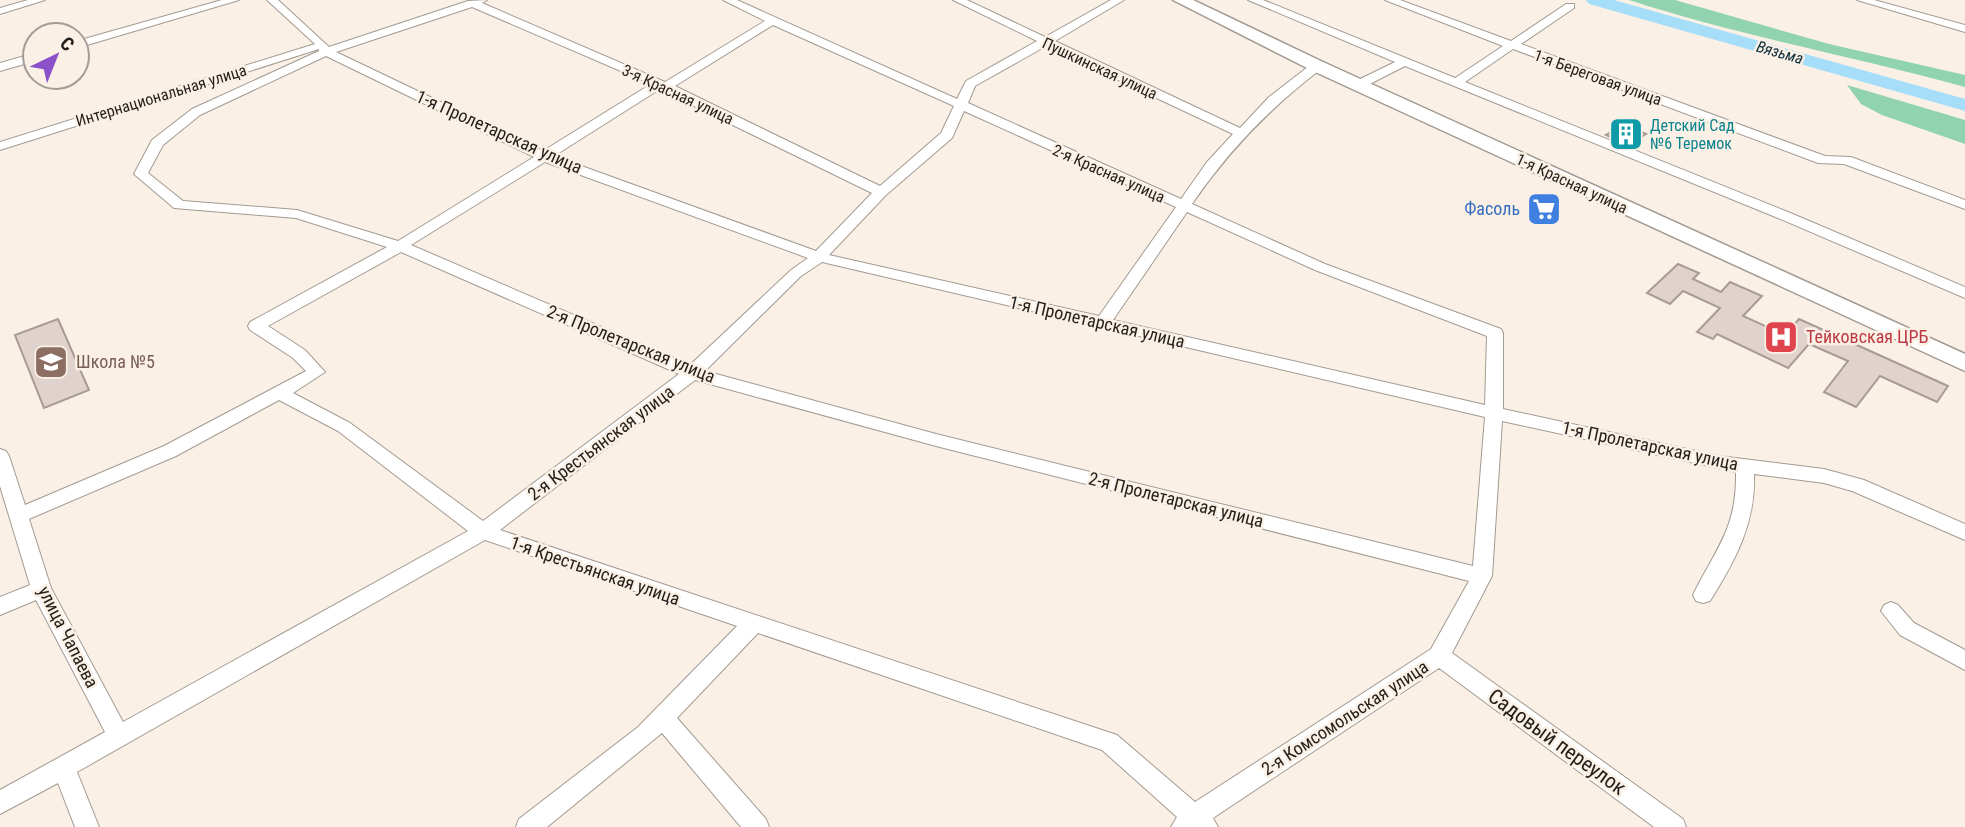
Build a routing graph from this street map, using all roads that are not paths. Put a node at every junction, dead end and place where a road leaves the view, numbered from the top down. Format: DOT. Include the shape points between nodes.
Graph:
graph roads {
  1 [pos="40,0"];
  2 [pos="234,0"];
  3 [pos="272,0"];
  4 [pos="728,0"];
  5 [pos="958,0"];
  6 [pos="1119,0"];
  7 [pos="1181,0"];
  8 [pos="1253,0"];
  9 [pos="1390,0"];
  10 [pos="1862,0"];
  11 [pos="477,1"];
  12 [pos="1570,6"];
  13 [pos="0,11"];
  14 [pos="771,21"];
  15 [pos="1965,29"];
  16 [pos="91,41"];
  17 [pos="1041,41"];
  18 [pos="1510,46"];
  19 [pos="324,48"];
  20 [pos="21,61"];
  21 [pos="1406,61"];
  22 [pos="0,66"];
  23 [pos="1317,66"];
  24 [pos="1457,82"];
  25 [pos="663,85"];
  26 [pos="1358,85"];
  27 [pos="958,106"];
  28 [pos="1243,134"];
  29 [pos="0,146"];
  30 [pos="545,157"];
  31 [pos="881,192"];
  32 [pos="1965,205"];
  33 [pos="1183,206"];
  34 [pos="400,246"];
  35 [pos="819,257"];
  36 [pos="1965,293"];
  37 [pos="1102,324"];
  38 [pos="1495,333"];
  39 [pos="1965,363"];
  40 [pos="692,373"];
  41 [pos="279,393"];
  42 [pos="1494,414"];
  43 [pos="0,456"];
  44 [pos="1745,466"];
  45 [pos="18,516"];
  46 [pos="1965,532"];
  47 [pos="483,533"];
  48 [pos="1482,576"];
  49 [pos="41,589"];
  50 [pos="1703,595"];
  51 [pos="0,606"];
  52 [pos="1891,611"];
  53 [pos="752,624"];
  54 [pos="1439,656"];
  55 [pos="1965,661"];
  56 [pos="662,718"];
  57 [pos="118,735"];
  58 [pos="63,766"];
  59 [pos="0,803"];
  60 [pos="1195,823"];
  61 [pos="87,827"];
  62 [pos="528,827"];
  63 [pos="757,827"];
  64 [pos="1674,827"];
  1 -- 13 [label="street"];
  2 -- 16 [label="street"];
  3 -- 19 [label="street, 1-я Пролетарская улица"];
  4 -- 14 [label="street, 2-я Красная улица"];
  5 -- 17 [label="street, Пушкинская улица"];
  6 -- 17 [label="street, 2-я Крестьянская улица"];
  7 -- 23 [label="main road, 1-я Красная улица"];
  8 -- 21 [label="street"];
  9 -- 18 [label="street, 1-я Береговая улица"];
  10 -- 15 [label="street"];
  11 -- 19 [label="street, Интернациональная улица"];
  11 -- 25 [label="street, 3-я Красная улица"];
  12 -- 18 [label="street"];
  14 -- 25 [label="street"];
  14 -- 27 [label="street, 2-я Красная улица"];
  17 -- 27 [label="street, 2-я Крестьянская улица" via="970,84"];
  17 -- 28 [label="street, Пушкинская улица"];
  18 -- 24 [label="street"];
  18 -- 32 [label="street, 1-я Береговая улица" via="1823,160 1846,160"];
  19 -- 29 [label="street, Интернациональная улица"];
  19 -- 30 [label="street, 1-я Пролетарская улица"];
  19 -- 34 [label="street, 2-я Пролетарская улица" via="196,111 157,143 141,174 179,205 297,214"];
  20 -- 22 [label="street"];
  21 -- 24 [label="street"];
  21 -- 26 [label="street"];
  23 -- 26 [label="main road, 1-я Красная улица"];
  23 -- 28 [label="street" via="1273,100"];
  24 -- 36 [label="street"];
  25 -- 30 [label="street"];
  25 -- 31 [label="street, 3-я Красная улица"];
  26 -- 39 [label="main road, 1-я Красная улица"];
  27 -- 31 [label="street, 2-я Крестьянская улица" via="947,135"];
  27 -- 33 [label="street, 2-я Красная улица"];
  28 -- 33 [label="street" via="1212,165"];
  30 -- 34 [label="street"];
  30 -- 35 [label="street, 1-я Пролетарская улица"];
  31 -- 35 [label="street, 2-я Крестьянская улица"];
  33 -- 37 [label="street"];
  33 -- 38 [label="street, 2-я Красная улица" via="1320,267"];
  34 -- 40 [label="street, 2-я Пролетарская улица"];
  34 -- 41 [label="street" via="256,326 299,354 317,372"];
  35 -- 37 [label="street, 1-я Пролетарская улица"];
  35 -- 40 [label="street, 2-я Крестьянская улица" via="796,273"];
  37 -- 42 [label="street, 1-я Пролетарская улица"];
  38 -- 42 [label="street, 2-я Комсомольская улица"];
  40 -- 47 [label="street, 2-я Крестьянская улица"];
  40 -- 48 [label="street, 2-я Пролетарская улица" via="936,440"];
  41 -- 45 [label="street" via="170,451"];
  41 -- 47 [label="street, 1-я Крестьянская улица" via="344,427"];
  42 -- 44 [label="street, 1-я Пролетарская улица"];
  42 -- 48 [label="street, 2-я Комсомольская улица"];
  43 -- 45 [label="street, улица Чапаева"];
  44 -- 46 [label="street, 1-я Пролетарская улица" via="1857,485"];
  44 -- 50 [label="street" via="1747,495 1734,546"];
  45 -- 49 [label="street, улица Чапаева"];
  47 -- 53 [label="street, 1-я Крестьянская улица"];
  47 -- 57 [label="street, 2-я Крестьянская улица"];
  48 -- 54 [label="street, 2-я Комсомольская улица"];
  49 -- 51 [label="street"];
  49 -- 57 [label="street, улица Чапаева"];
  52 -- 55 [label="street" via="1908,629"];
  53 -- 56 [label="street"];
  53 -- 60 [label="street, 1-я Крестьянская улица" via="1109,743"];
  54 -- 60 [label="street, 2-я Комсомольская улица"];
  54 -- 64 [label="street, Садовый переулок"];
  56 -- 62 [label="street"];
  56 -- 63 [label="street"];
  57 -- 58 [label="street, 2-я Крестьянская улица"];
  58 -- 59 [label="street, 2-я Крестьянская улица"];
  58 -- 61 [label="street"];
}
